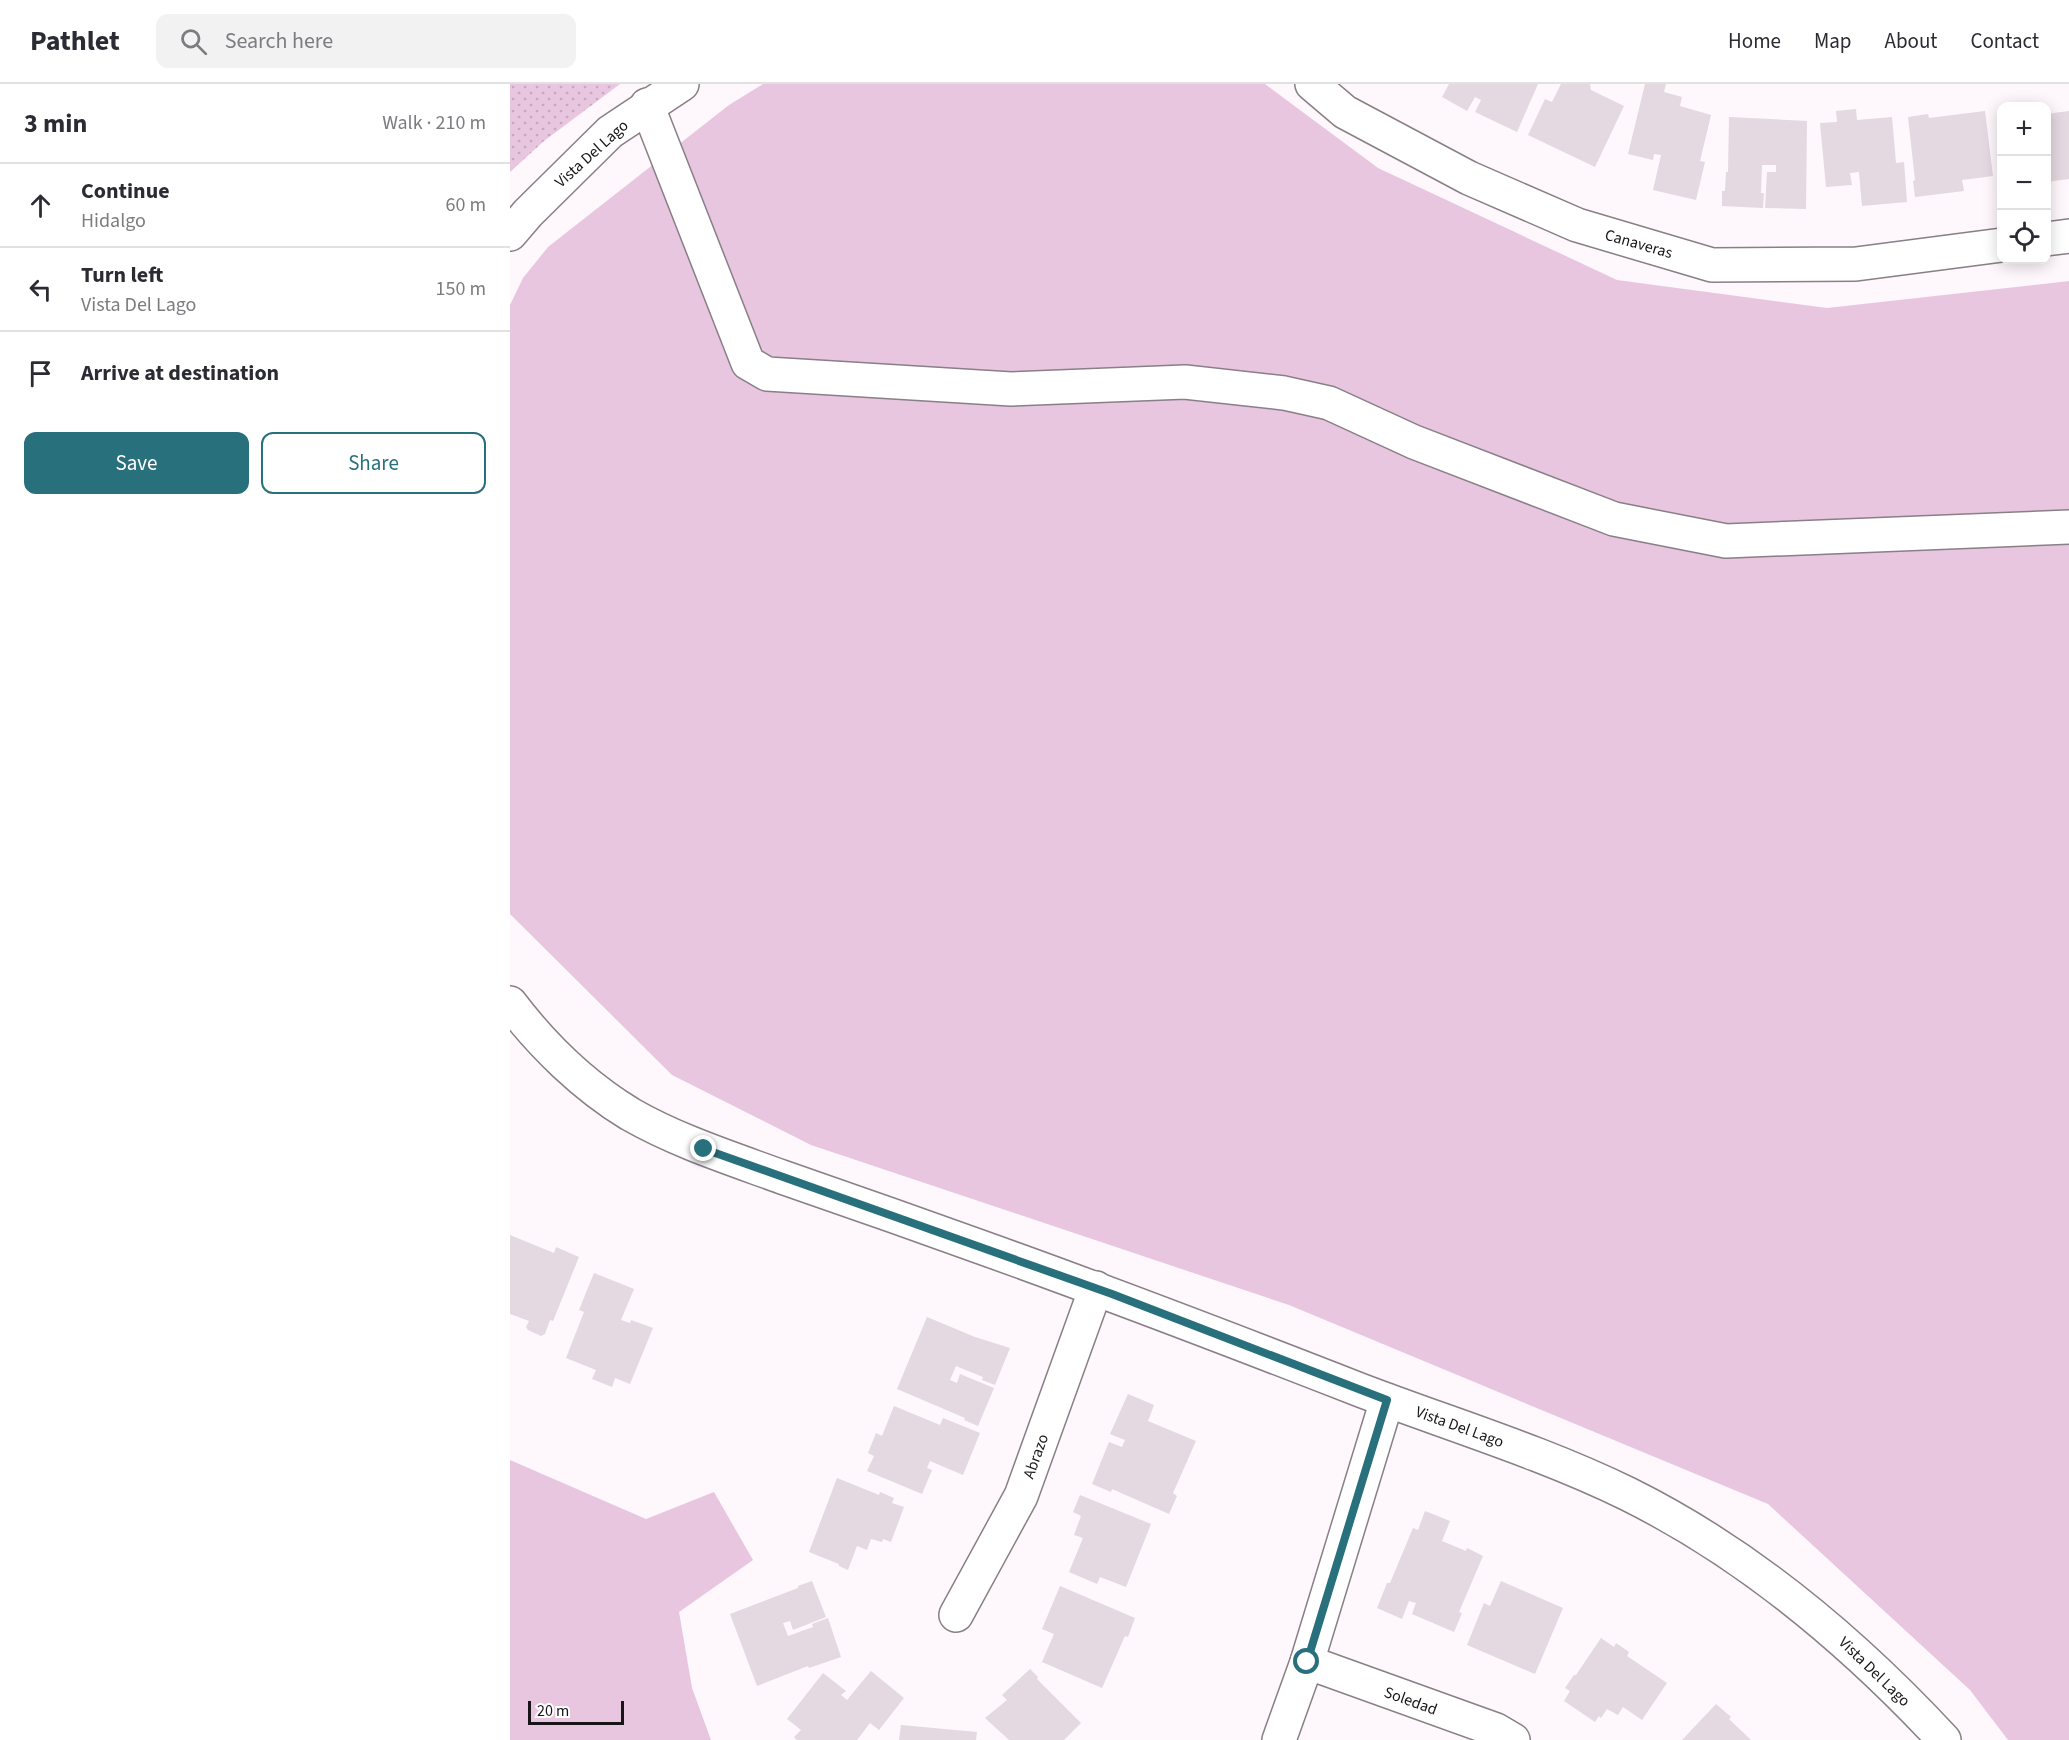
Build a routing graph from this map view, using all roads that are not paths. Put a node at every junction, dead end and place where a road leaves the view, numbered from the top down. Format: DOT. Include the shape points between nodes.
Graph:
graph roads {
  1 [pos="682,84"];
  2 [pos="1312,84"];
  3 [pos="647,105"];
  4 [pos="510,234"];
  5 [pos="2069,236"];
  6 [pos="2051,238"];
  7 [pos="1997,246"];
  8 [pos="2069,527"];
  9 [pos="512,1011"];
  10 [pos="1096,1288"];
  11 [pos="1387,1400"];
  12 [pos="956,1615"];
  13 [pos="1307,1662"];
  14 [pos="1279,1740"];
  15 [pos="1513,1740"];
  16 [pos="1944,1740"];
  1 -- 3 [label="street, Vista Del Lago"];
  2 -- 7 [label="street, Canaveras" via="1345,112 1469,178 1577,225 1712,265 1856,264"];
  3 -- 4 [label="street, Vista Del Lago" via="610,132"];
  3 -- 8 [label="street" via="748,363 767,374 1011,389 1185,382 1284,393 1329,404 1414,442 1614,519 1726,541"];
  5 -- 6 [label="street"];
  9 -- 10 [label="street, Vista Del Lago" via="570,1070 612,1101 704,1149"];
  10 -- 11 [label="street, Vista Del Lago"];
  10 -- 12 [label="street, Abrazo" via="1021,1496"];
  11 -- 13 [label="street"];
  11 -- 16 [label="street, Vista Del Lago" via="1528,1451 1628,1494 1707,1538 1839,1636"];
  13 -- 14 [label="street"];
  13 -- 15 [label="street, Soledad" via="1496,1730"];
}
